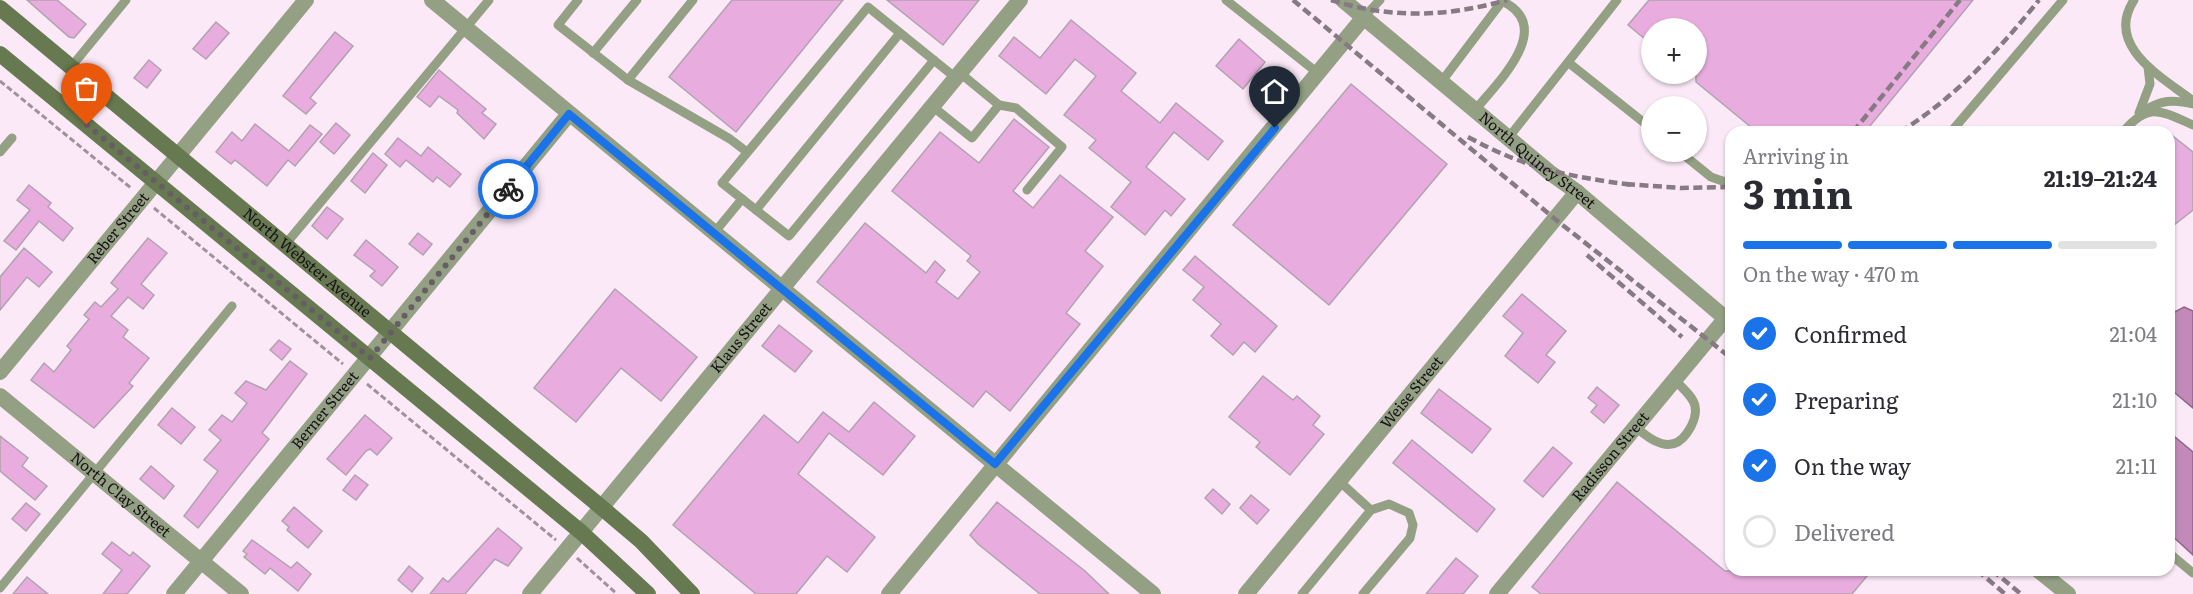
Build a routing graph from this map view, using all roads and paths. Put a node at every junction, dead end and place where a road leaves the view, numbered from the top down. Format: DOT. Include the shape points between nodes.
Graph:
graph roads {
  1 [pos="126,0"];
  2 [pos="306,0"];
  3 [pos="432,0"];
  4 [pos="489,0"];
  5 [pos="578,0"];
  6 [pos="637,0"];
  7 [pos="693,0"];
  8 [pos="1020,0"];
  9 [pos="1226,0"];
  10 [pos="1343,0"];
  11 [pos="1380,0"];
  12 [pos="1617,0"];
  13 [pos="2063,0"];
  14 [pos="2134,0"];
  15 [pos="1503,1"];
  16 [pos="0,8"];
  17 [pos="1364,17"];
  18 [pos="465,27"];
  19 [pos="900,33"];
  20 [pos="593,53"];
  21 [pos="0,54"];
  22 [pos="934,60"];
  23 [pos="1569,63"];
  24 [pos="72,67"];
  25 [pos="2148,67"];
  26 [pos="1319,74"];
  27 [pos="958,75"];
  28 [pos="628,80"];
  29 [pos="0,81"];
  30 [pos="1442,81"];
  31 [pos="2193,103"];
  32 [pos="999,105"];
  33 [pos="932,106"];
  34 [pos="1476,109"];
  35 [pos="569,114"];
  36 [pos="2137,116"];
  37 [pos="1641,120"];
  38 [pos="2193,125"];
  39 [pos="1956,126"];
  40 [pos="2128,126"];
  41 [pos="1509,136"];
  42 [pos="12,138"];
  43 [pos="0,152"];
  44 [pos="747,152"];
  45 [pos="178,157"];
  46 [pos="1692,162"];
  47 [pos="1725,182"];
  48 [pos="157,183"];
  49 [pos="1027,190"];
  50 [pos="1577,192"];
  51 [pos="143,199"];
  52 [pos="742,199"];
  53 [pos="756,210"];
  54 [pos="714,233"];
  55 [pos="285,246"];
  56 [pos="782,289"];
  57 [pos="232,306"];
  58 [pos="1725,318"];
  59 [pos="1725,324"];
  60 [pos="390,334"];
  61 [pos="370,358"];
  62 [pos="0,372"];
  63 [pos="356,375"];
  64 [pos="1675,380"];
  65 [pos="0,396"];
  66 [pos="1636,427"];
  67 [pos="995,464"];
  68 [pos="95,474"];
  69 [pos="1339,481"];
  70 [pos="601,507"];
  71 [pos="1371,510"];
  72 [pos="581,532"];
  73 [pos="567,549"];
  74 [pos="2175,558"];
  75 [pos="201,561"];
  76 [pos="2193,573"];
  77 [pos="2046,576"];
  78 [pos="0,588"];
  79 [pos="1366,593"];
  80 [pos="174,594"];
  81 [pos="241,594"];
  82 [pos="530,594"];
  83 [pos="617,594"];
  84 [pos="648,594"];
  85 [pos="692,594"];
  86 [pos="889,594"];
  87 [pos="1153,594"];
  88 [pos="1246,594"];
  89 [pos="1302,594"];
  90 [pos="1497,594"];
  91 [pos="2068,594"];
  1 -- 24 [label="lane"];
  2 -- 45 [label="street, Reber Street"];
  3 -- 18 [label="street"];
  4 -- 18 [label="lane"];
  5 -- 20 [label="lane" via="558,25"];
  6 -- 20 [label="lane"];
  7 -- 28 [label="lane"];
  8 -- 27 [label="street, Klaus Street"];
  9 -- 26 [label="lane"];
  10 -- 17 [label="street, North Quincy Street"];
  11 -- 17 [label="lane"];
  12 -- 23 [label="lane"];
  13 -- 39 [label="lane"];
  14 -- 25 [label="lane" via="2124,22 2125,34"];
  15 -- 30 [label="lane"];
  15 -- 34 [label="lane" via="1516,8 1522,20 1524,41 1518,58"];
  16 -- 24 [label="main road, North Webster Avenue"];
  17 -- 26 [label="street"];
  17 -- 30 [label="street, North Quincy Street"];
  18 -- 35 [label="street"];
  18 -- 55 [label="lane"];
  19 -- 22 [label="lane"];
  19 -- 44 [label="lane" via="868,7"];
  19 -- 53 [label="lane"];
  20 -- 28 [label="lane"];
  21 -- 48 [label="main road"];
  22 -- 27 [label="lane"];
  22 -- 53 [label="lane" via="789,236"];
  23 -- 37 [label="lane"];
  23 -- 41 [label="lane"];
  24 -- 45 [label="main road, North Webster Avenue"];
  25 -- 31 [label="lane"];
  25 -- 36 [label="lane" via="2150,84"];
  26 -- 67 [label="street"];
  27 -- 32 [label="lane"];
  27 -- 33 [label="street, Klaus Street"];
  28 -- 44 [label="lane"];
  29 -- 51 [label="path"];
  30 -- 34 [label="street, North Quincy Street"];
  31 -- 36 [label="lane" via="2155,103"];
  32 -- 33 [label="lane" via="972,138"];
  32 -- 49 [label="lane" via="1016,108 1062,147"];
  33 -- 56 [label="street, Klaus Street"];
  34 -- 41 [label="street, North Quincy Street"];
  35 -- 54 [label="street"];
  35 -- 60 [label="street, Berner Street"];
  36 -- 38 [label="lane" via="2153,110"];
  36 -- 40 [label="lane"];
  41 -- 50 [label="street, North Quincy Street"];
  42 -- 43 [label="lane"];
  44 -- 52 [label="lane" via="722,183"];
  45 -- 48 [label="street, Reber Street"];
  45 -- 55 [label="main road, North Webster Avenue"];
  46 -- 47 [label="lane" via="1711,177"];
  48 -- 51 [label="street, Reber Street"];
  48 -- 61 [label="main road"];
  50 -- 58 [label="street, North Quincy Street"];
  50 -- 69 [label="street, Weise Street"];
  51 -- 62 [label="street, Reber Street"];
  51 -- 63 [label="path"];
  52 -- 53 [label="lane"];
  52 -- 54 [label="lane"];
  54 -- 56 [label="street"];
  55 -- 60 [label="main road, North Webster Avenue"];
  56 -- 67 [label="street"];
  56 -- 70 [label="street, Klaus Street"];
  57 -- 68 [label="lane"];
  59 -- 64 [label="street, Radisson Street"];
  60 -- 61 [label="street, Berner Street"];
  60 -- 70 [label="main road, North Webster Avenue"];
  61 -- 63 [label="street, Berner Street"];
  61 -- 72 [label="main road"];
  63 -- 73 [label="path"];
  63 -- 75 [label="street, Berner Street"];
  64 -- 66 [label="street, Radisson Street"];
  64 -- 66 [label="lane" via="1695,407 1692,427 1683,440 1668,445 1657,443"];
  65 -- 68 [label="street, North Clay Street"];
  66 -- 90 [label="street, Radisson Street"];
  67 -- 86 [label="street"];
  67 -- 87 [label="street"];
  68 -- 75 [label="street, North Clay Street"];
  68 -- 78 [label="lane"];
  69 -- 71 [label="lane"];
  69 -- 88 [label="street, Weise Street"];
  70 -- 72 [label="street, Klaus Street"];
  70 -- 85 [label="main road, North Webster Avenue" via="641,541"];
  71 -- 79 [label="lane" via="1389,504 1409,513 1413,525 1410,538"];
  71 -- 89 [label="lane"];
  72 -- 73 [label="street, Klaus Street"];
  72 -- 84 [label="main road"];
  73 -- 82 [label="street, Klaus Street"];
  73 -- 83 [label="path"];
  74 -- 76 [label="lane"];
  75 -- 80 [label="street, Berner Street"];
  75 -- 81 [label="street, North Clay Street"];
  77 -- 91 [label="street"];
}
